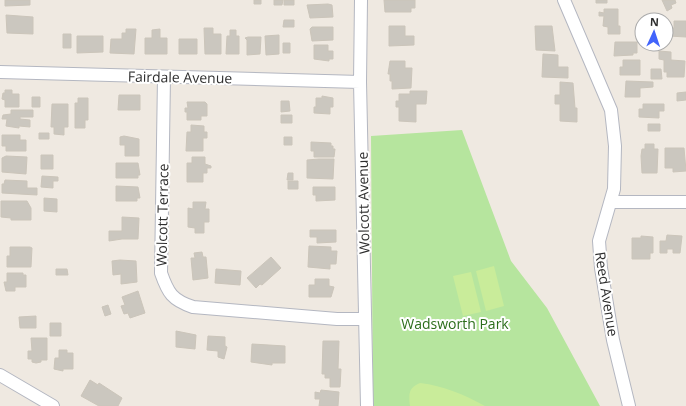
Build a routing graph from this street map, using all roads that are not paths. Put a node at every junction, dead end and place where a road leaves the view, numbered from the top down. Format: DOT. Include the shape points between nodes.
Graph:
graph roads {
  1 [pos="361,0"];
  2 [pos="564,0"];
  3 [pos="0,72"];
  4 [pos="164,77"];
  5 [pos="360,82"];
  6 [pos="611,202"];
  7 [pos="686,202"];
  8 [pos="365,319"];
  9 [pos="0,374"];
  10 [pos="53,406"];
  11 [pos="367,406"];
  12 [pos="629,406"];
  1 -- 5 [label="street, Wolcott Avenue"];
  2 -- 6 [label="street, Reed Avenue" via="611,110 614,146 614,189"];
  3 -- 4 [label="street, Fairdale Avenue"];
  4 -- 5 [label="street, Fairdale Avenue"];
  4 -- 8 [label="street, Wolcott Terrace" via="161,273 174,299 193,307"];
  5 -- 8 [label="street, Wolcott Avenue"];
  6 -- 7 [label="street"];
  6 -- 12 [label="street, Reed Avenue" via="599,241 601,268 613,340"];
  8 -- 11 [label="street, Wolcott Avenue"];
  9 -- 10 [label="street"];
}
